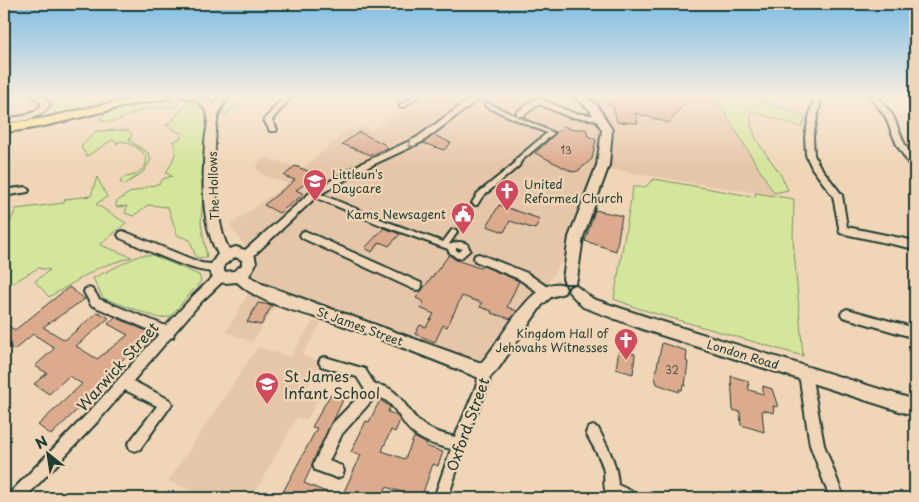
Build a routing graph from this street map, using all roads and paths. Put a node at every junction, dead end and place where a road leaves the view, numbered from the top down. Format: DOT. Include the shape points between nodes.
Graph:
graph roads {
  1 [pos="61,119"];
  2 [pos="213,119"];
  3 [pos="268,119"];
  4 [pos="448,119"];
  5 [pos="520,119"];
  6 [pos="601,119"];
  7 [pos="813,119"];
  8 [pos="890,119"];
  9 [pos="4,128"];
  10 [pos="273,129"];
  11 [pos="915,167"];
  12 [pos="25,190"];
  13 [pos="4,193"];
  14 [pos="314,194"];
  15 [pos="475,203"];
  16 [pos="454,232"];
  17 [pos="123,235"];
  18 [pos="305,235"];
  19 [pos="444,245"];
  20 [pos="915,245"];
  21 [pos="226,255"];
  22 [pos="247,255"];
  23 [pos="479,258"];
  24 [pos="218,272"];
  25 [pos="239,276"];
  26 [pos="416,286"];
  27 [pos="563,288"];
  28 [pos="90,292"];
  29 [pos="847,314"];
  30 [pos="169,333"];
  31 [pos="915,333"];
  32 [pos="325,362"];
  33 [pos="484,372"];
  34 [pos="805,374"];
  35 [pos="124,383"];
  36 [pos="372,391"];
  37 [pos="915,408"];
  38 [pos="593,433"];
  39 [pos="135,444"];
  40 [pos="459,445"];
  41 [pos="337,471"];
  42 [pos="15,498"];
  43 [pos="441,498"];
  44 [pos="631,498"];
  45 [pos="838,498"];
  1 -- 9 [label="main road"];
  2 -- 21 [label="main road, The Hollows" via="211,215 221,251"];
  3 -- 10 [label="street"];
  4 -- 14 [label="street, one-way" via="419,140 362,166"];
  5 -- 15 [label="street" via="551,133"];
  6 -- 27 [label="main road" via="607,130 603,165 576,236"];
  7 -- 20 [label="street" via="810,155 837,195 843,230"];
  8 -- 11 [label="street"];
  12 -- 13 [label="street"];
  14 -- 19 [label="street"];
  14 -- 22 [label="street"];
  16 -- 19 [label="street"];
  17 -- 24 [label="street"];
  18 -- 26 [label="street"];
  19 -- 23 [label="street" via="453,248 451,250 459,256 466,252"];
  21 -- 22 [label="main road" via="236,252"];
  21 -- 24 [label="main road" via="219,261"];
  22 -- 25 [label="main road" via="249,265"];
  23 -- 27 [label="street"];
  24 -- 25 [label="main road" via="230,278"];
  24 -- 30 [label="street, Warwick Street"];
  25 -- 33 [label="main road, St James Street" via="245,282 292,303"];
  27 -- 33 [label="main road, Oxford Street" via="536,301 495,362"];
  27 -- 34 [label="main road, London Road" via="588,303"];
  28 -- 30 [label="street" via="95,302"];
  29 -- 31 [label="street"];
  30 -- 35 [label="street, Warwick Street"];
  32 -- 36 [label="street" via="361,373"];
  33 -- 40 [label="street, Oxford Street"];
  34 -- 37 [label="main road, London Road"];
  34 -- 45 [label="street" via="817,446"];
  35 -- 39 [label="street" via="166,404"];
  35 -- 42 [label="street, Warwick Street"];
  36 -- 40 [label="street" via="384,392 394,399 415,428"];
  36 -- 41 [label="street" via="337,429 320,466"];
  38 -- 44 [label="street" via="610,466 610,485 617,494"];
  40 -- 43 [label="street, Oxford Street"];
}
